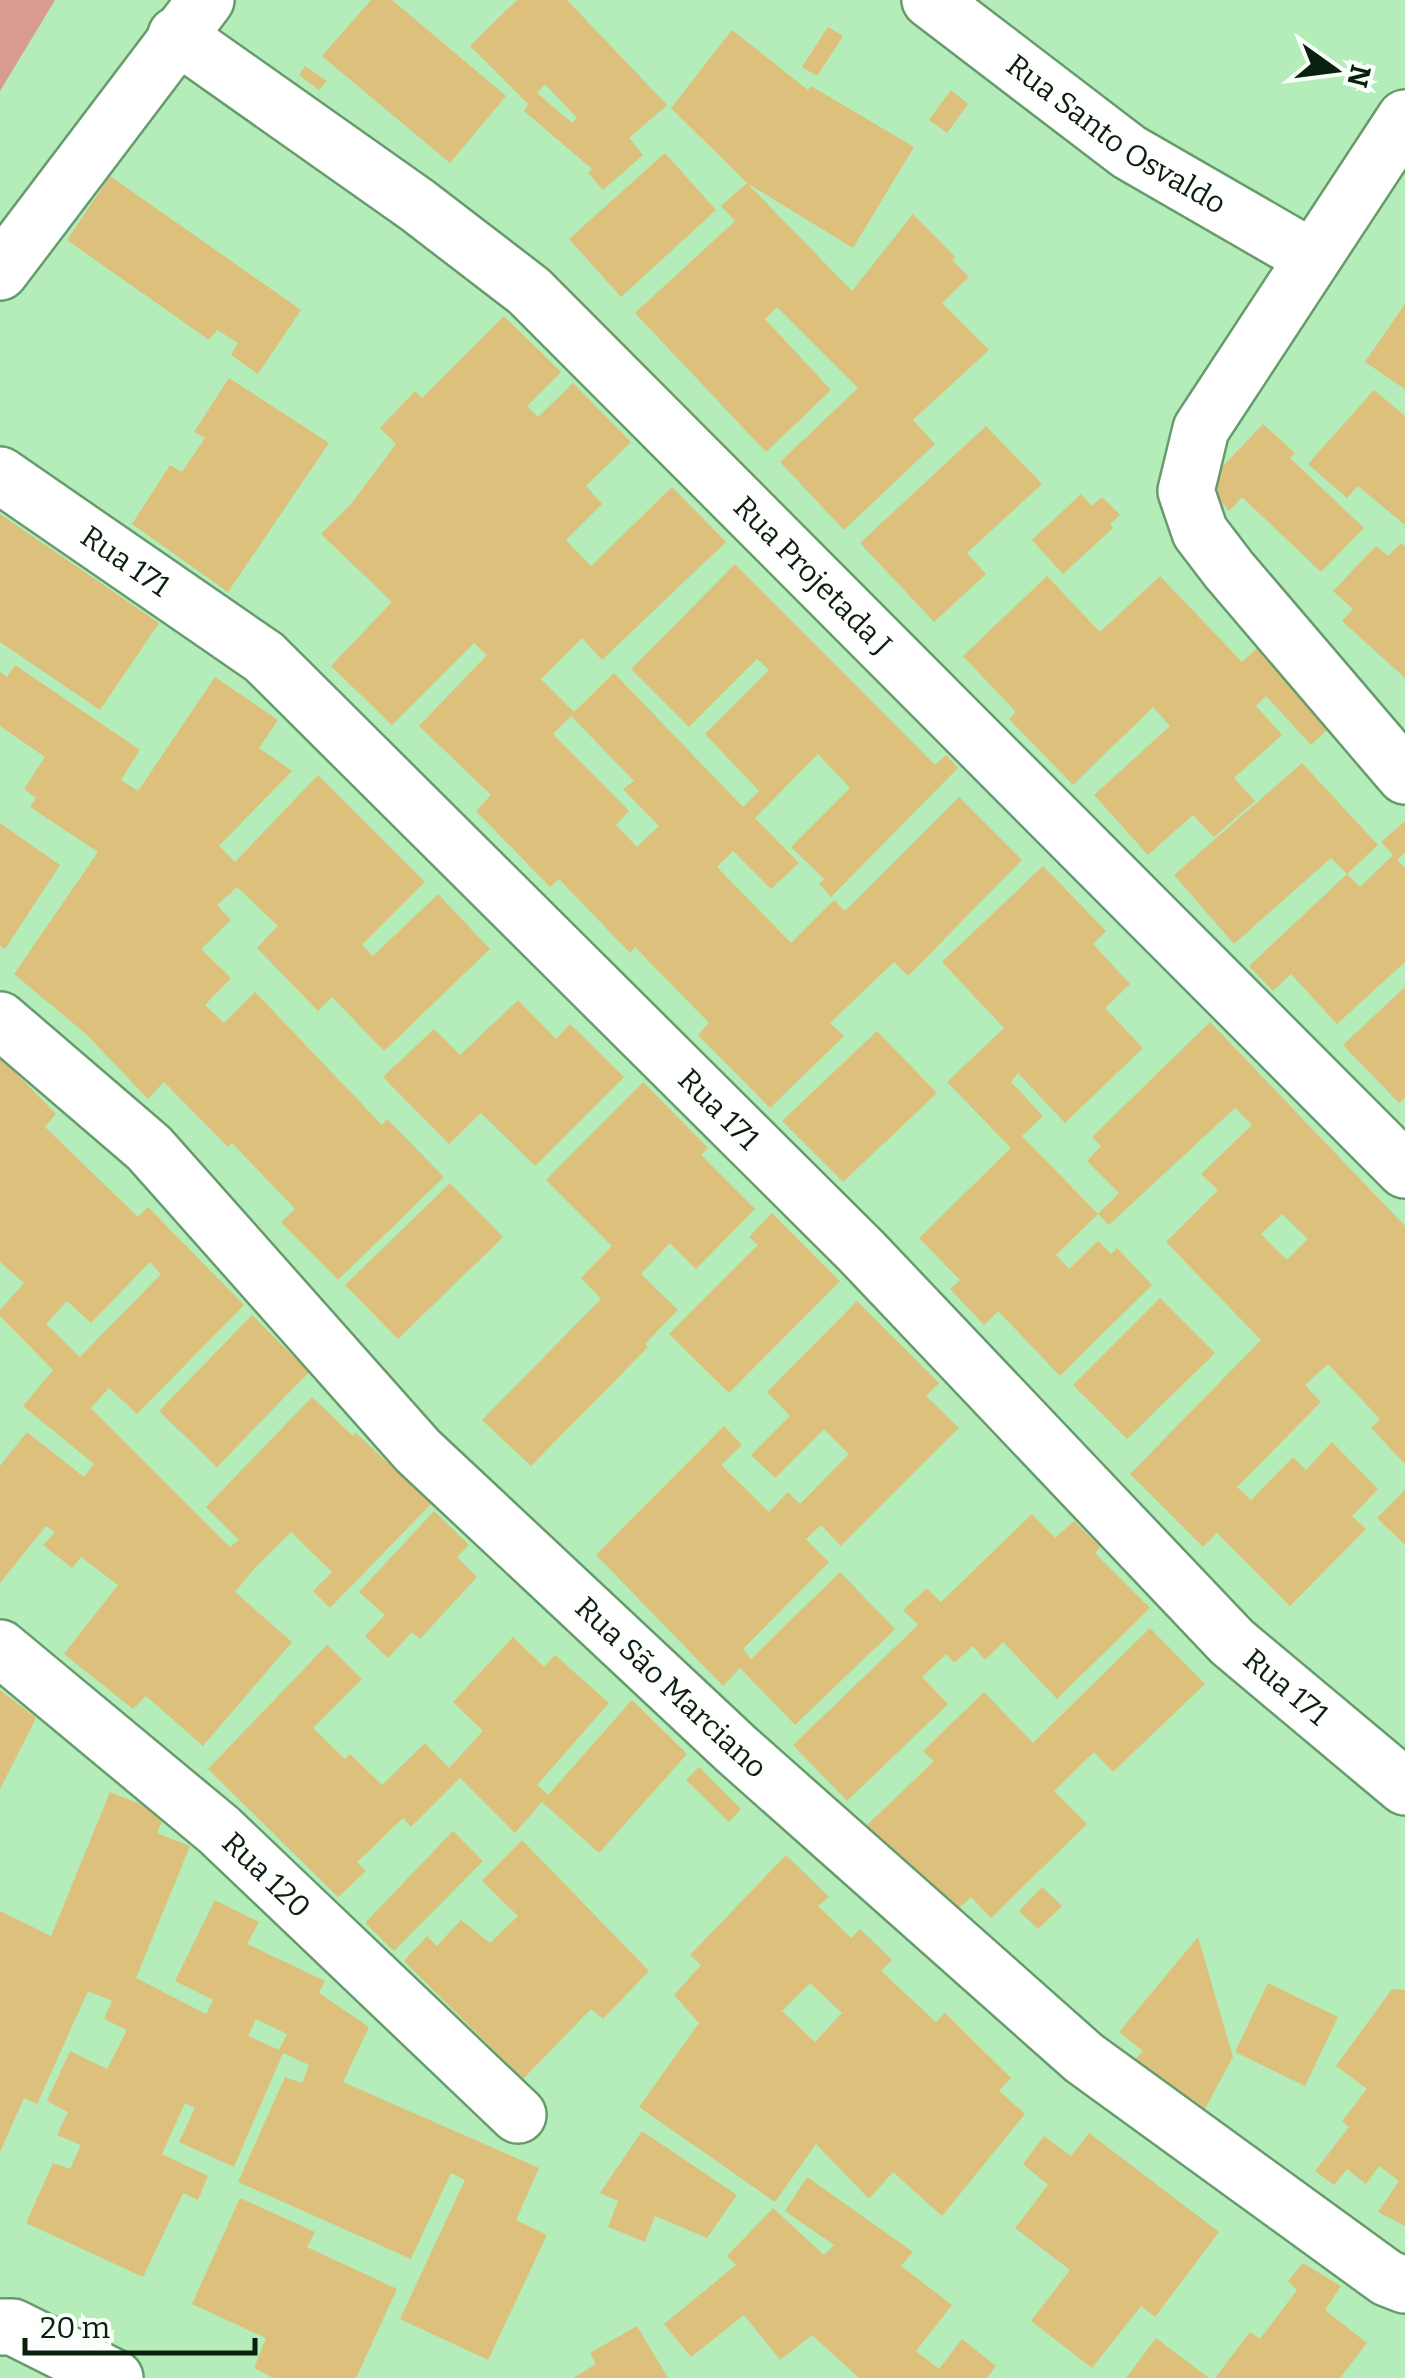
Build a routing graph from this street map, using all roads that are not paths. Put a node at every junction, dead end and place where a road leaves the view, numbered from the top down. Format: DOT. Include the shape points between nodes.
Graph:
graph roads {
  1 [pos="930,0"];
  2 [pos="191,18"];
  3 [pos="1405,118"];
  4 [pos="1311,257"];
  5 [pos="0,272"];
  6 [pos="0,475"];
  7 [pos="1405,776"];
  8 [pos="0,1020"];
  9 [pos="1405,1170"];
  10 [pos="0,1648"];
  11 [pos="1405,1787"];
  12 [pos="518,2115"];
  13 [pos="1405,2285"];
  14 [pos="0,2327"];
  15 [pos="116,2378"];
  1 -- 4 [label="street, Rua Santo Osvaldo" via="1129,152"];
  2 -- 5 [label="street"];
  2 -- 9 [label="street, Rua Projetada J" via="529,292"];
  3 -- 4 [label="street"];
  4 -- 7 [label="street" via="1201,428 1186,491 1200,532 1229,570"];
  6 -- 11 [label="street, Rua 171" via="264,656 862,1252 1232,1642"];
  8 -- 13 [label="street, Rua São Marciano" via="149,1148 418,1451 736,1749 1084,2058"];
  10 -- 12 [label="street, Rua 120" via="219,1830"];
  14 -- 15 [label="street"];
}
